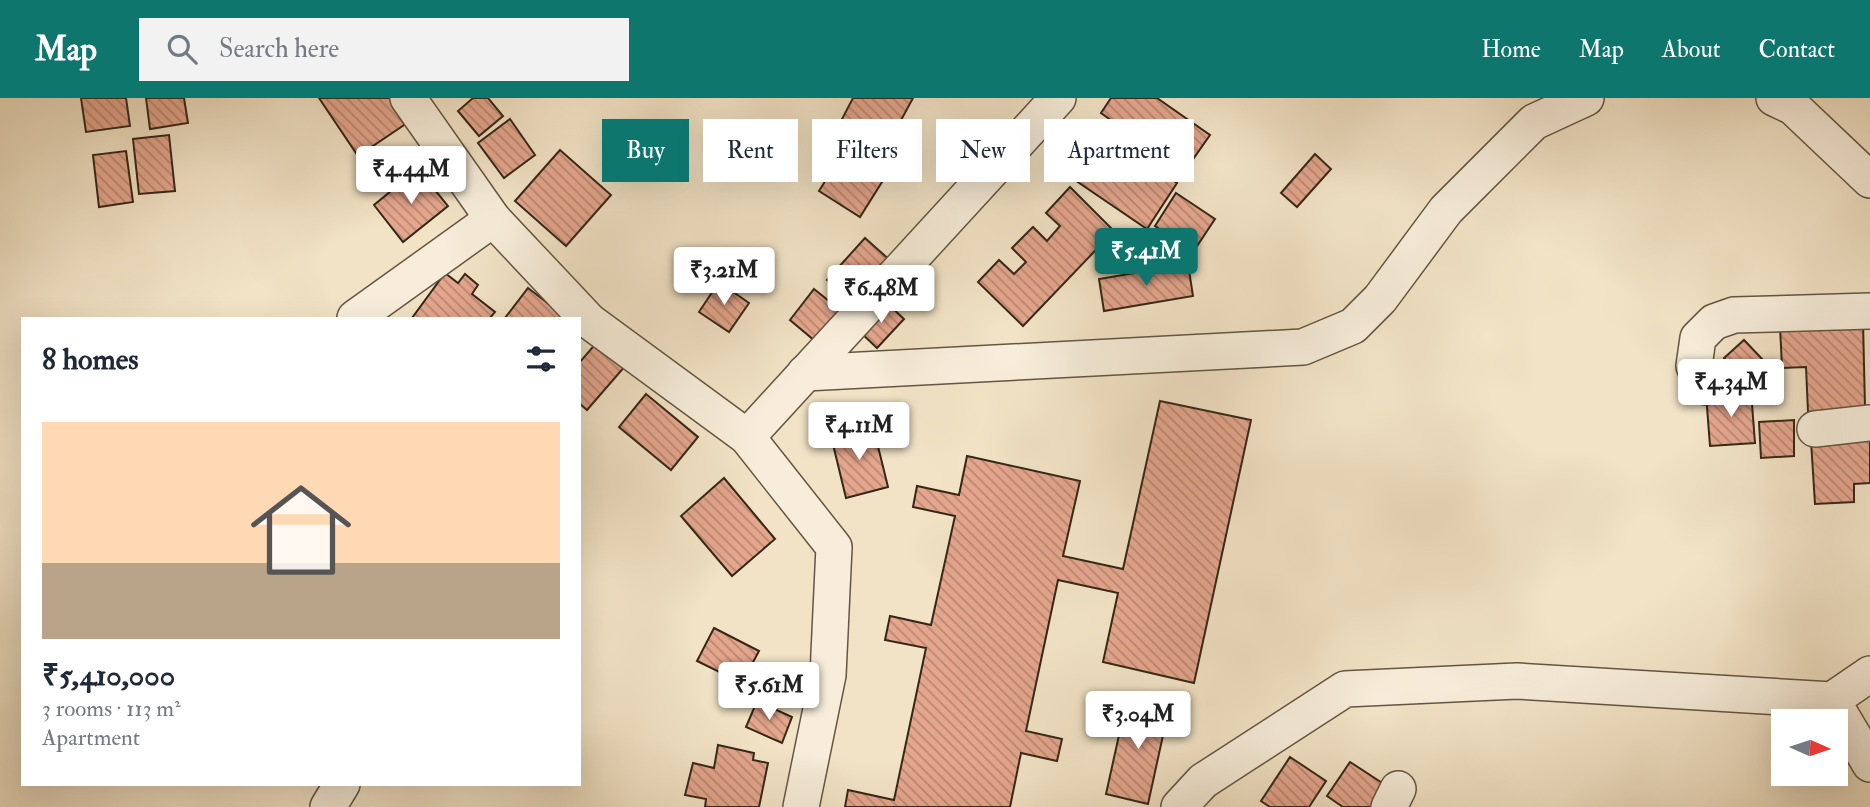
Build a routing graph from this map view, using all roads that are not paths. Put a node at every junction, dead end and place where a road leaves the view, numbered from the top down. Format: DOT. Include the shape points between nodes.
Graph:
graph roads {
  1 [pos="408,98"];
  2 [pos="1058,98"];
  3 [pos="1586,98"];
  4 [pos="1774,98"];
  5 [pos="1870,180"];
  6 [pos="493,219"];
  7 [pos="1870,311"];
  8 [pos="356,317"];
  9 [pos="573,317"];
  10 [pos="584,330"];
  11 [pos="805,373"];
  12 [pos="1706,387"];
  13 [pos="1870,423"];
  14 [pos="1815,429"];
  15 [pos="747,437"];
  16 [pos="1870,674"];
  17 [pos="1832,700"];
  18 [pos="1870,764"];
  19 [pos="341,786"];
  20 [pos="328,807"];
  21 [pos="801,807"];
  22 [pos="1179,807"];
  1 -- 6 [label="street"];
  2 -- 11 [label="street"];
  3 -- 11 [label="street" via="1534,122 1446,210 1380,299 1353,326 1303,348"];
  4 -- 5 [label="street" via="1793,107"];
  6 -- 8 [label="street"];
  6 -- 9 [label="street"];
  7 -- 12 [label="street" via="1734,315 1714,322 1698,338 1694,366"];
  10 -- 15 [label="street"];
  11 -- 15 [label="street"];
  13 -- 14 [label="street"];
  15 -- 21 [label="street" via="834,547 828,675"];
  16 -- 17 [label="street"];
  17 -- 18 [label="street"];
  17 -- 22 [label="street" via="1517,681 1345,689 1203,781"];
  19 -- 20 [label="street"];
}
